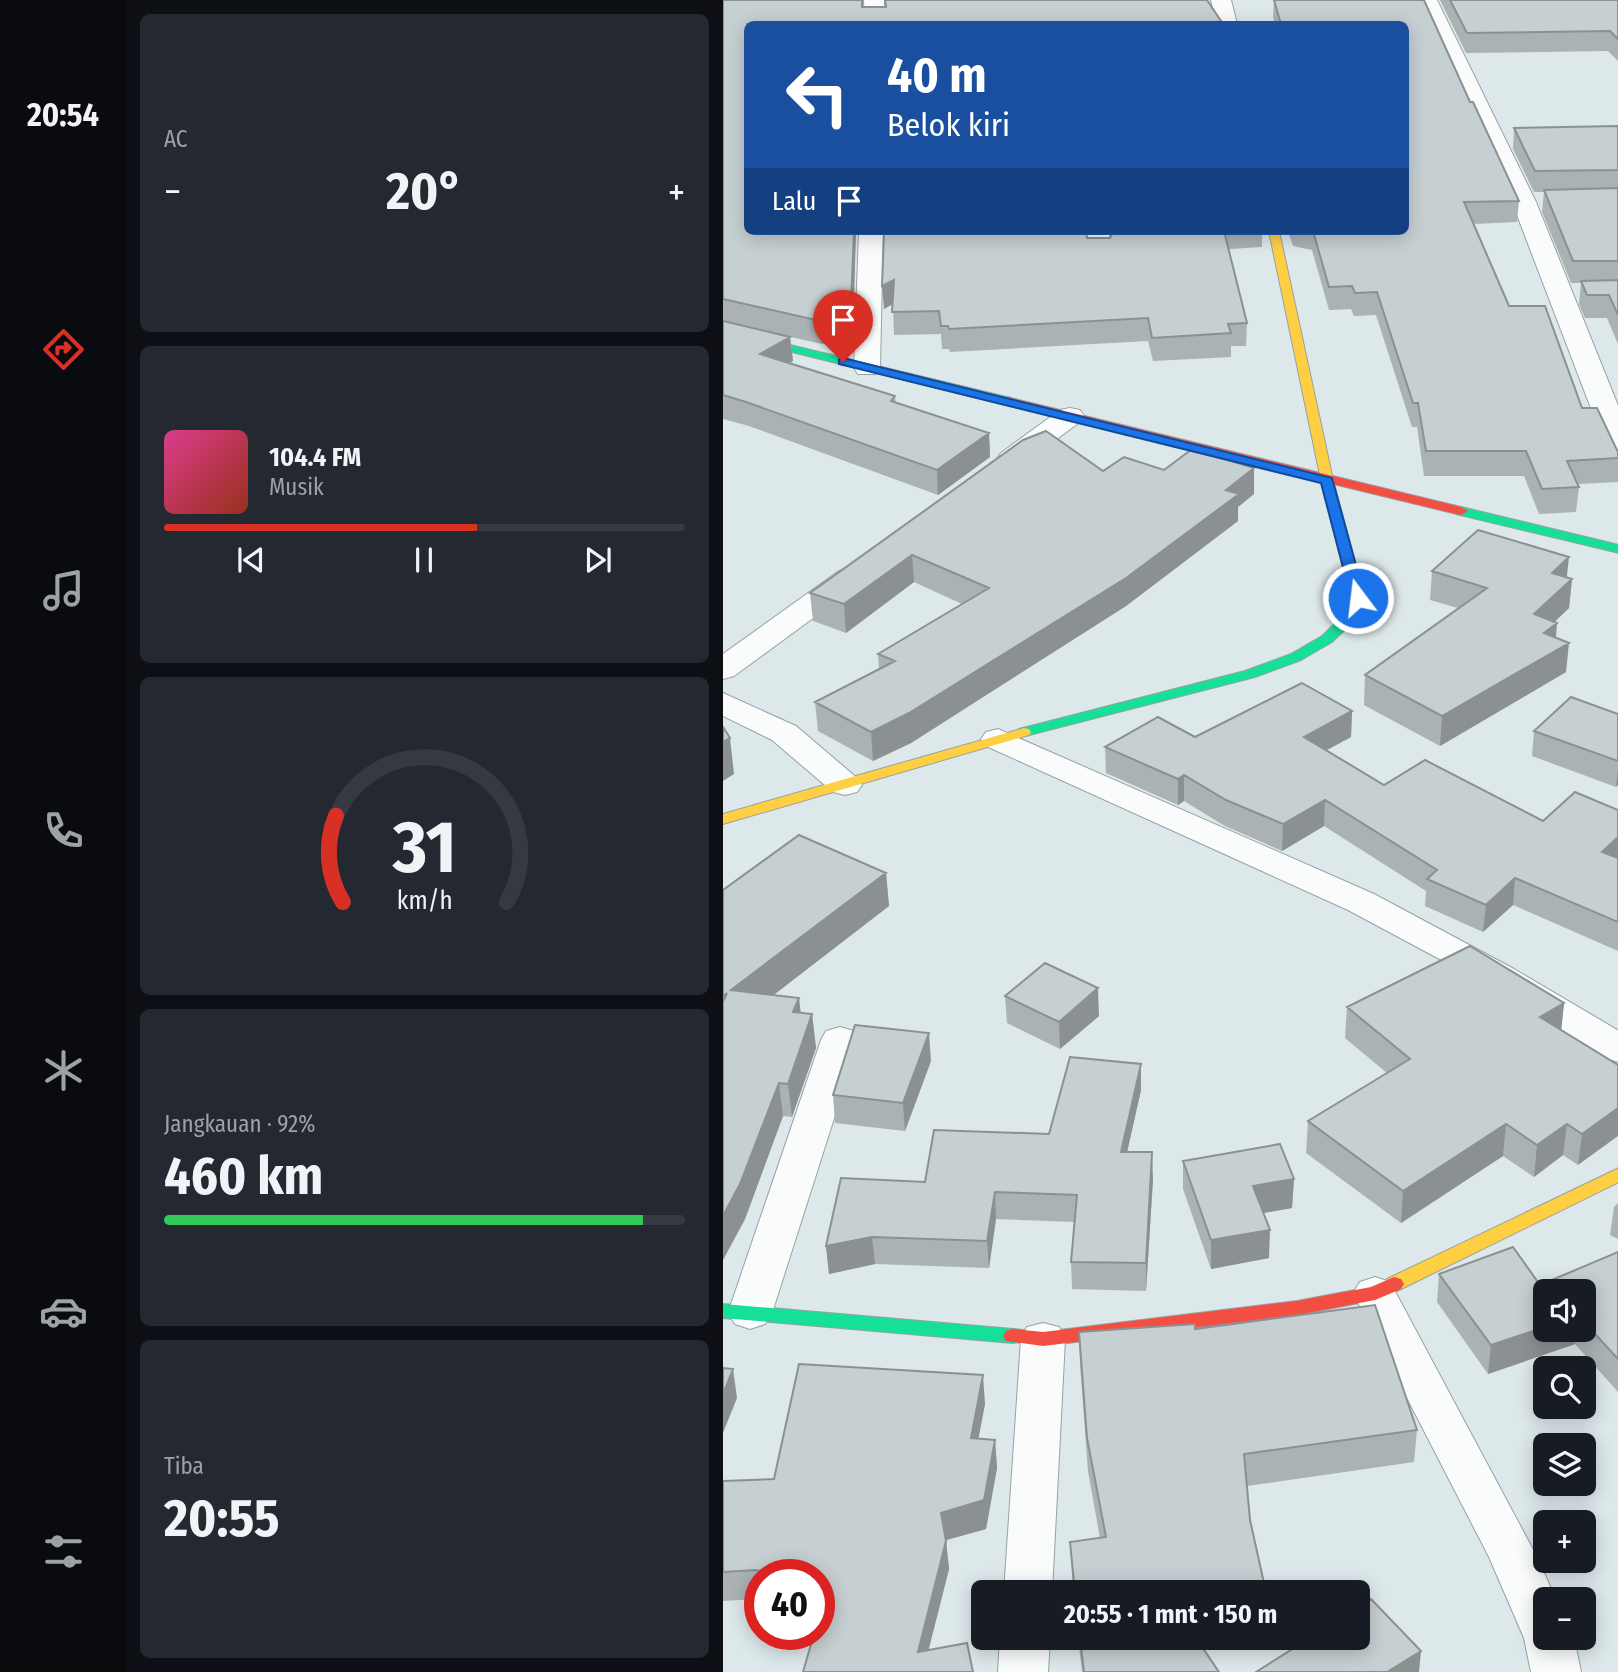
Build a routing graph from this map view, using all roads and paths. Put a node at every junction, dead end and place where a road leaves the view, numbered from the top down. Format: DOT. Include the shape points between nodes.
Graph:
graph roads {
  1 [pos="874,0"];
  2 [pos="1221,0"];
  3 [pos="1427,0"];
  4 [pos="875,21"];
  5 [pos="1226,21"];
  6 [pos="1524,202"];
  7 [pos="1552,202"];
  8 [pos="871,235"];
  9 [pos="1275,235"];
  10 [pos="723,332"];
  11 [pos="867,368"];
  12 [pos="1070,416"];
  13 [pos="1618,445"];
  14 [pos="992,473"];
  15 [pos="1327,481"];
  16 [pos="1618,549"];
  17 [pos="869,563"];
  18 [pos="723,669"];
  19 [pos="723,704"];
  20 [pos="998,739"];
  21 [pos="845,785"];
  22 [pos="723,819"];
  23 [pos="840,1040"];
  24 [pos="1618,1049"];
  25 [pos="1618,1174"];
  26 [pos="1375,1293"];
  27 [pos="736,1312"];
  28 [pos="1043,1339"];
  29 [pos="1029,1580"];
  30 [pos="1533,1603"];
  31 [pos="1024,1650"];
  32 [pos="1551,1650"];
  33 [pos="1023,1672"];
  34 [pos="1556,1672"];
  1 -- 4 [label="street"];
  2 -- 5 [label="street"];
  3 -- 6 [label="street"];
  6 -- 7 [label="street"];
  6 -- 13 [label="street" via="1570,294"];
  8 -- 11 [label="street"];
  9 -- 15 [label="street"];
  10 -- 11 [label="street"];
  11 -- 12 [label="street"];
  12 -- 14 [label="street"];
  12 -- 15 [label="street"];
  15 -- 16 [label="street"];
  15 -- 20 [label="street" via="1358,598 1349,618 1327,639 1296,657 1250,674"];
  17 -- 18 [label="street"];
  19 -- 21 [label="street" via="784,733"];
  20 -- 21 [label="street"];
  20 -- 24 [label="street" via="1361,902 1481,965"];
  21 -- 22 [label="street"];
  23 -- 27 [label="street"];
  25 -- 26 [label="street"];
  26 -- 28 [label="street" via="1297,1308"];
  26 -- 30 [label="street"];
  27 -- 28 [label="street"];
  28 -- 29 [label="street"];
  31 -- 33 [label="street"];
  32 -- 34 [label="street"];
}
